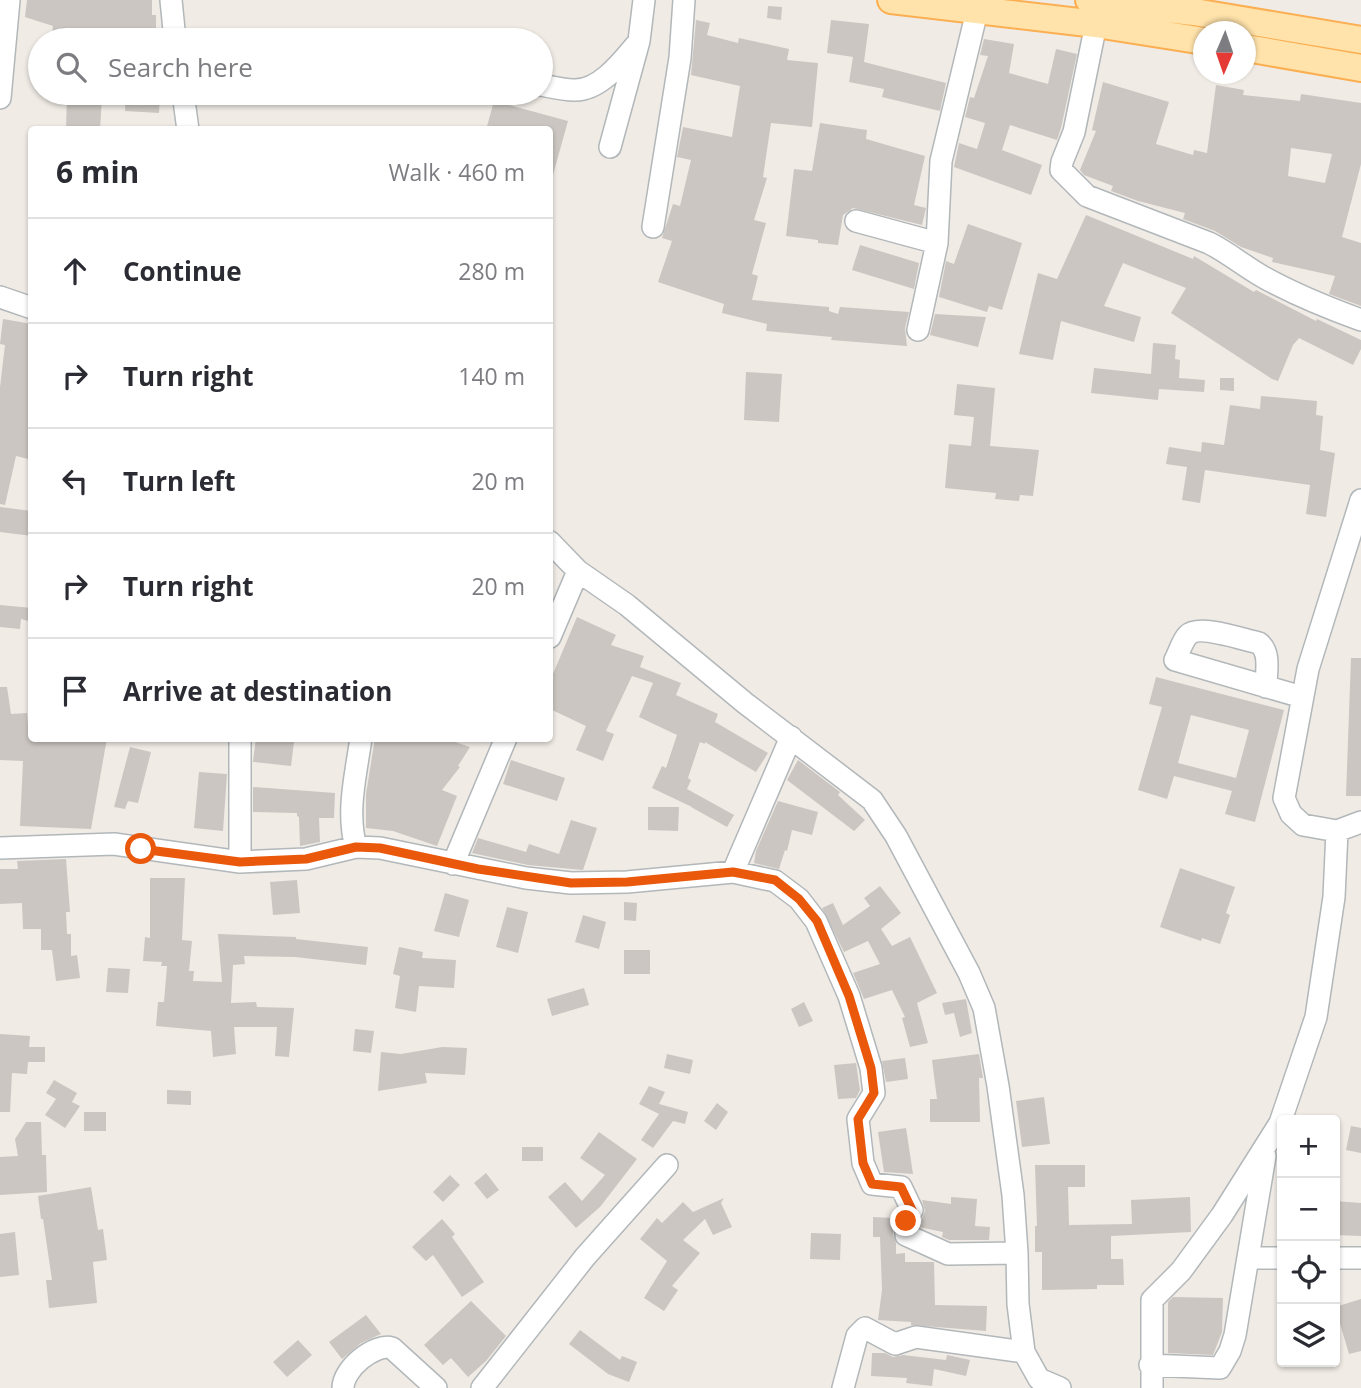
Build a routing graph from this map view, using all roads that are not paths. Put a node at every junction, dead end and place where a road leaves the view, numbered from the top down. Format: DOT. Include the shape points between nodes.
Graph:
graph roads {
  1 [pos="9,0"];
  2 [pos="171,0"];
  3 [pos="644,0"];
  4 [pos="684,0"];
  5 [pos="891,0"];
  6 [pos="1224,8"];
  7 [pos="977,11"];
  8 [pos="1092,12"];
  9 [pos="174,28"];
  10 [pos="1193,38"];
  11 [pos="1361,40"];
  12 [pos="639,41"];
  13 [pos="1256,50"];
  14 [pos="1361,68"];
  15 [pos="553,87"];
  16 [pos="0,98"];
  17 [pos="185,105"];
  18 [pos="187,126"];
  19 [pos="610,146"];
  20 [pos="856,221"];
  21 [pos="653,227"];
  22 [pos="937,243"];
  23 [pos="0,297"];
  24 [pos="28,307"];
  25 [pos="1361,320"];
  26 [pos="918,330"];
  27 [pos="1361,500"];
  28 [pos="553,545"];
  29 [pos="578,571"];
  30 [pos="553,630"];
  31 [pos="1266,687"];
  32 [pos="1302,697"];
  33 [pos="791,737"];
  34 [pos="240,742"];
  35 [pos="360,742"];
  36 [pos="504,742"];
  37 [pos="1361,822"];
  38 [pos="1338,831"];
  39 [pos="356,847"];
  40 [pos="0,848"];
  41 [pos="240,862"];
  42 [pos="453,864"];
  43 [pos="733,872"];
  44 [pos="1266,1147"];
  45 [pos="667,1165"];
  46 [pos="1017,1253"];
  47 [pos="1249,1258"];
  48 [pos="1277,1258"];
  49 [pos="1340,1258"];
  50 [pos="1361,1258"];
  51 [pos="1024,1352"];
  52 [pos="1150,1366"];
  53 [pos="343,1388"];
  54 [pos="436,1388"];
  55 [pos="482,1388"];
  56 [pos="844,1388"];
  57 [pos="1060,1388"];
  58 [pos="1152,1388"];
  1 -- 16 [label="street"];
  2 -- 9 [label="street"];
  3 -- 12 [label="street"];
  4 -- 21 [label="street" via="680,58"];
  5 -- 7 [label="main road"];
  6 -- 8 [label="main road"];
  6 -- 11 [label="main road"];
  7 -- 8 [label="main road"];
  7 -- 22 [label="street" via="941,161"];
  8 -- 10 [label="main road"];
  8 -- 25 [label="street" via="1074,132 1062,162 1067,178 1087,195 1224,250 1306,300"];
  12 -- 15 [label="street" via="593,85 577,91"];
  12 -- 19 [label="street"];
  13 -- 14 [label="main road"];
  17 -- 18 [label="street"];
  20 -- 22 [label="street"];
  22 -- 26 [label="street"];
  23 -- 24 [label="street"];
  27 -- 32 [label="street"];
  28 -- 29 [label="street"];
  29 -- 30 [label="street"];
  29 -- 33 [label="street"];
  31 -- 32 [label="street"];
  32 -- 38 [label="street" via="1284,798 1303,825"];
  33 -- 43 [label="street"];
  33 -- 46 [label="street" via="872,800 969,973 984,1008 990,1039"];
  34 -- 41 [label="street"];
  35 -- 39 [label="street" via="351,813"];
  36 -- 42 [label="street"];
  37 -- 38 [label="street"];
  38 -- 44 [label="street" via="1334,897 1316,1017 1280,1123"];
  39 -- 41 [label="street" via="306,859"];
  39 -- 42 [label="street" via="400,851"];
  40 -- 41 [label="street" via="102,844"];
  42 -- 43 [label="street" via="571,883"];
  43 -- 46 [label="street" via="775,880 817,921 849,996 871,1068 874,1093 858,1119 863,1163 872,1184 901,1187 912,1210 906,1235 947,1254"];
  44 -- 47 [label="street"];
  44 -- 52 [label="street" via="1181,1271 1152,1300"];
  45 -- 55 [label="street" via="586,1257"];
  46 -- 51 [label="street"];
  47 -- 48 [label="street"];
  47 -- 52 [label="street" via="1235,1335 1220,1368"];
  49 -- 50 [label="street"];
  51 -- 56 [label="street" via="916,1337 895,1344 865,1328 857,1336"];
  51 -- 57 [label="street" via="1039,1379"];
  52 -- 58 [label="street"];
  53 -- 54 [label="street" via="355,1364 387,1347"];
}
